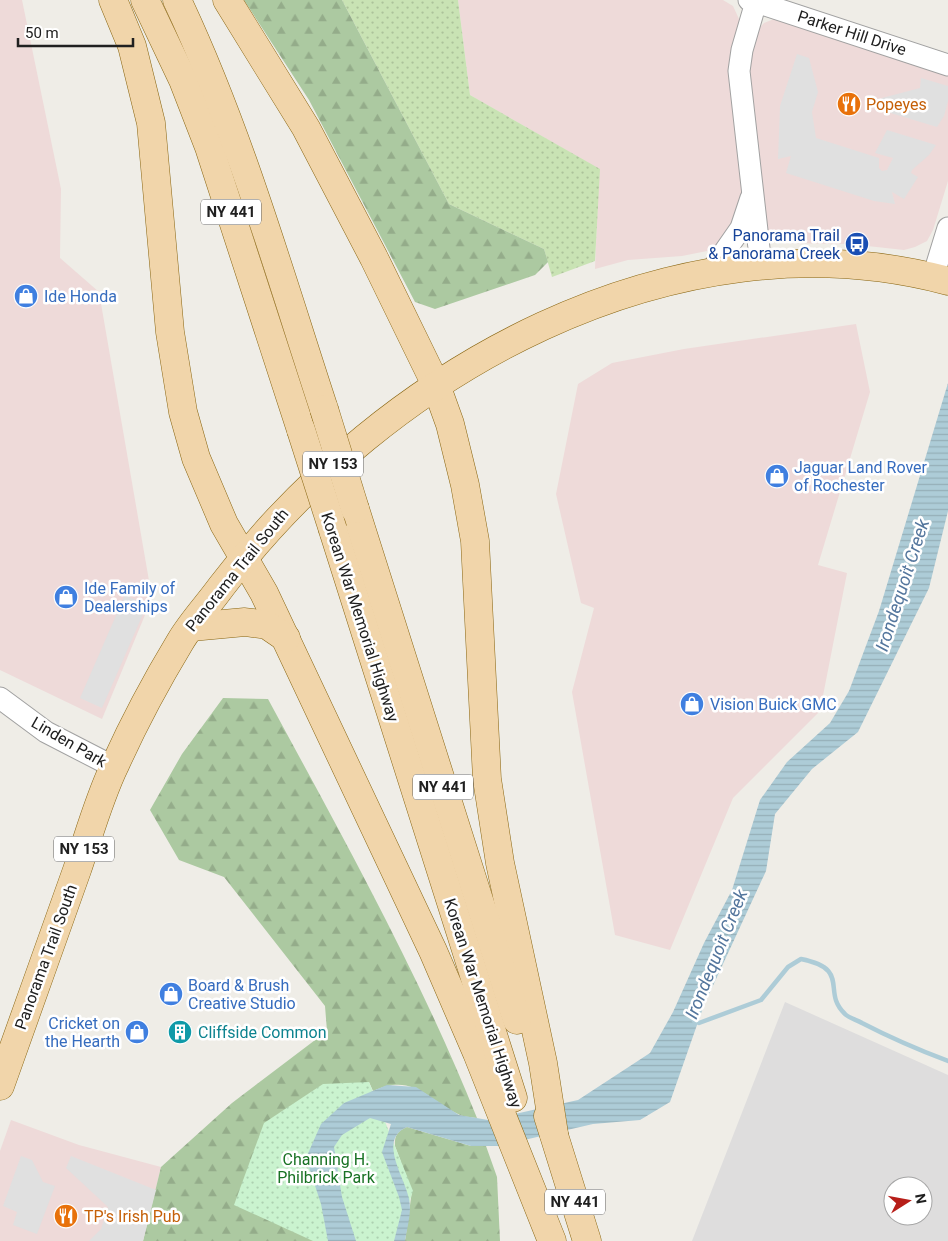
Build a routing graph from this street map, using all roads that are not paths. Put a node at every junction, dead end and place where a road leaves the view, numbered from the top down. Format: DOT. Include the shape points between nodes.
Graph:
graph roads {
  1 [pos="113,0"];
  2 [pos="145,0"];
  3 [pos="177,0"];
  4 [pos="227,0"];
  5 [pos="752,1"];
  6 [pos="948,65"];
  7 [pos="752,190"];
  8 [pos="948,228"];
  9 [pos="761,266"];
  10 [pos="709,274"];
  11 [pos="940,279"];
  12 [pos="436,384"];
  13 [pos="243,559"];
  14 [pos="191,627"];
  15 [pos="286,638"];
  16 [pos="0,698"];
  17 [pos="114,767"];
  18 [pos="537,1064"];
  19 [pos="497,1078"];
  20 [pos="0,1086"];
  21 [pos="531,1175"];
  22 [pos="552,1241"];
  23 [pos="557,1241"];
  24 [pos="587,1241"];
  1 -- 13 [label="main road" via="132,46 151,123 170,332 182,412 196,458"];
  2 -- 19 [label="main road, Korean War Memorial Highway / NY 441, bridge" via="183,80 209,147 333,530"];
  3 -- 18 [label="main road, Korean War Memorial Highway / NY 441, bridge" via="231,126"];
  4 -- 12 [label="main road" via="306,128"];
  5 -- 6 [label="street, Parker Hill Drive"];
  5 -- 7 [label="street, Parker Hill Drive" via="739,71"];
  7 -- 9 [label="street, Parker Hill Drive"];
  7 -- 10 [label="street, Parker Hill Drive" via="741,228"];
  8 -- 11 [label="street"];
  9 -- 10 [label="main road, Panorama Trail South"];
  9 -- 11 [label="main road, Panorama Trail South" via="866,266"];
  10 -- 12 [label="main road, Panorama Trail South" via="596,303 473,361"];
  12 -- 13 [label="main road, Panorama Trail South / NY 153" via="322,474"];
  12 -- 18 [label="main road" via="466,485 475,541 488,779"];
  13 -- 14 [label="main road, Panorama Trail South / NY 153"];
  13 -- 15 [label="main road"];
  14 -- 15 [label="main road" via="245,622 267,626"];
  14 -- 17 [label="main road, Panorama Trail South / NY 153"];
  15 -- 19 [label="main road"];
  16 -- 17 [label="street, Linden Park" via="46,732"];
  17 -- 20 [label="main road, Panorama Trail South / NY 153"];
  18 -- 24 [label="main road, NY 441" via="554,1134"];
  19 -- 21 [label="main road"];
  21 -- 22 [label="main road"];
  21 -- 23 [label="main road, NY 441"];
}
